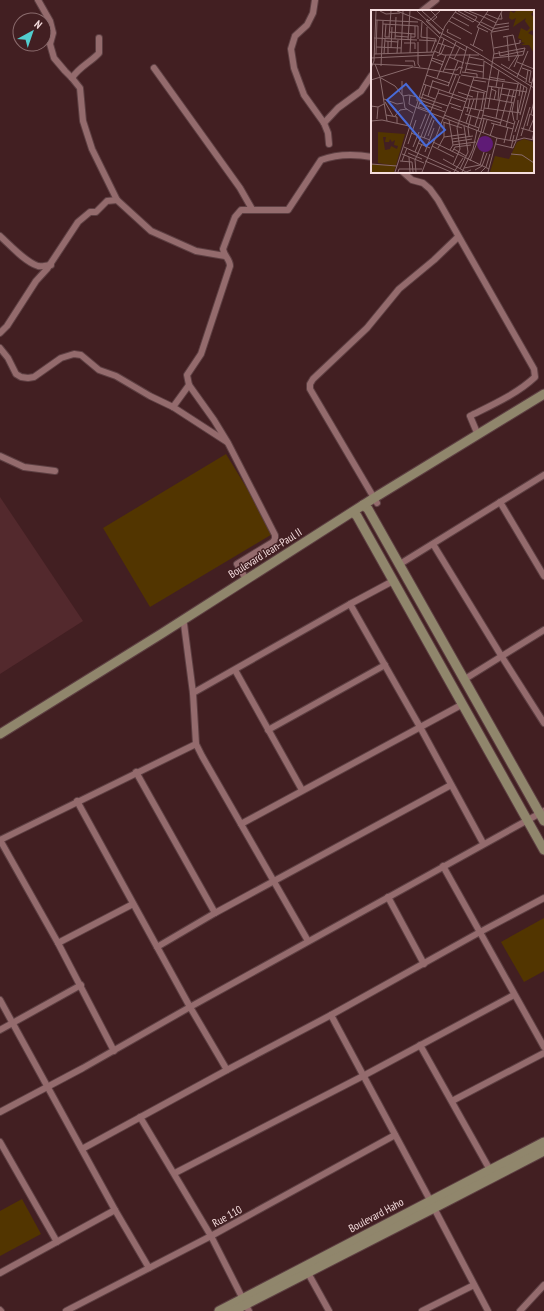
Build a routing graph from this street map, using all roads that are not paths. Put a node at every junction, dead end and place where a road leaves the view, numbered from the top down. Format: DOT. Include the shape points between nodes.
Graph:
graph roads {
  1 [pos="38,0"];
  2 [pos="315,0"];
  3 [pos="436,0"];
  4 [pos="423,10"];
  5 [pos="99,38"];
  6 [pos="154,68"];
  7 [pos="371,76"];
  8 [pos="72,78"];
  9 [pos="324,123"];
  10 [pos="329,144"];
  11 [pos="371,157"];
  12 [pos="404,173"];
  13 [pos="116,200"];
  14 [pos="252,209"];
  15 [pos="0,236"];
  16 [pos="458,237"];
  17 [pos="225,256"];
  18 [pos="51,265"];
  19 [pos="0,333"];
  20 [pos="0,348"];
  21 [pos="189,385"];
  22 [pos="544,394"];
  23 [pos="544,400"];
  24 [pos="173,407"];
  25 [pos="478,435"];
  26 [pos="228,443"];
  27 [pos="0,456"];
  28 [pos="55,471"];
  29 [pos="544,475"];
  30 [pos="376,500"];
  31 [pos="500,502"];
  32 [pos="366,507"];
  33 [pos="355,514"];
  34 [pos="433,544"];
  35 [pos="400,564"];
  36 [pos="544,576"];
  37 [pos="246,579"];
  38 [pos="393,581"];
  39 [pos="350,604"];
  40 [pos="184,624"];
  41 [pos="544,630"];
  42 [pos="502,657"];
  43 [pos="384,665"];
  44 [pos="235,670"];
  45 [pos="465,679"];
  46 [pos="193,693"];
  47 [pos="463,704"];
  48 [pos="544,723"];
  49 [pos="420,727"];
  50 [pos="268,730"];
  51 [pos="1,736"];
  52 [pos="196,744"];
  53 [pos="136,772"];
  54 [pos="452,785"];
  55 [pos="302,790"];
  56 [pos="77,801"];
  57 [pos="543,815"];
  58 [pos="527,820"];
  59 [pos="241,824"];
  60 [pos="0,840"];
  61 [pos="483,843"];
  62 [pos="544,850"];
  63 [pos="443,866"];
  64 [pos="274,881"];
  65 [pos="388,897"];
  66 [pos="544,898"];
  67 [pos="133,904"];
  68 [pos="215,913"];
  69 [pos="480,932"];
  70 [pos="308,941"];
  71 [pos="58,942"];
  72 [pos="157,947"];
  73 [pos="424,964"];
  74 [pos="81,985"];
  75 [pos="514,995"];
  76 [pos="0,1000"];
  77 [pos="190,1007"];
  78 [pos="331,1015"];
  79 [pos="13,1023"];
  80 [pos="0,1030"];
  81 [pos="420,1045"];
  82 [pos="544,1048"];
  83 [pos="114,1051"];
  84 [pos="544,1053"];
  85 [pos="227,1070"];
  86 [pos="363,1076"];
  87 [pos="48,1088"];
  88 [pos="452,1101"];
  89 [pos="0,1112"];
  90 [pos="140,1117"];
  91 [pos="396,1135"];
  92 [pos="0,1142"];
  93 [pos="544,1142"];
  94 [pos="82,1149"];
  95 [pos="544,1150"];
  96 [pos="490,1170"];
  97 [pos="175,1173"];
  98 [pos="432,1204"];
  99 [pos="115,1210"];
  100 [pos="211,1236"];
  101 [pos="56,1242"];
  102 [pos="149,1268"];
  103 [pos="308,1273"];
  104 [pos="0,1274"];
  105 [pos="474,1285"];
  106 [pos="544,1285"];
  107 [pos="246,1305"];
  108 [pos="66,1311"];
  109 [pos="219,1311"];
  110 [pos="233,1311"];
  111 [pos="329,1311"];
  112 [pos="422,1311"];
  113 [pos="488,1311"];
  114 [pos="520,1311"];
  1 -- 8 [label="street" via="50,21 53,33 50,44 54,58"];
  2 -- 9 [label="street" via="313,13 307,25 295,36 291,49 294,68 304,95"];
  3 -- 4 [label="street"];
  5 -- 8 [label="street" via="99,52 77,70"];
  6 -- 14 [label="street" via="240,188"];
  7 -- 9 [label="street" via="361,91 338,108"];
  8 -- 13 [label="street" via="80,88 83,120 92,149"];
  9 -- 10 [label="street"];
  11 -- 14 [label="street" via="350,155 321,160 288,210"];
  12 -- 16 [label="street" via="430,189"];
  13 -- 17 [label="street" via="151,231 196,251"];
  13 -- 18 [label="street" via="107,201 96,212 90,212 78,222"];
  14 -- 17 [label="street" via="241,210 235,217 223,249"];
  15 -- 18 [label="street" via="32,264 40,267"];
  16 -- 25 [label="street" via="534,369 535,377 493,405 470,416"];
  16 -- 30 [label="street" via="399,289 367,328 310,384 310,389"];
  17 -- 21 [label="street" via="230,261 230,266 201,354 187,375"];
  18 -- 19 [label="street" via="36,281"];
  20 -- 24 [label="street" via="16,374 21,377 34,377 61,358 74,354 81,355 99,370 116,376"];
  21 -- 24 [label="street"];
  21 -- 26 [label="street"];
  22 -- 25 [label="main road, Boulevard Jean-Paul II"];
  23 -- 30 [label="main road, Boulevard Jean-Paul II"];
  24 -- 26 [label="street"];
  25 -- 30 [label="main road, Boulevard Jean-Paul II"];
  26 -- 37 [label="street" via="275,535 273,542 237,564"];
  27 -- 28 [label="street" via="24,467"];
  29 -- 31 [label="street"];
  30 -- 32 [label="main road, Boulevard Jean-Paul II"];
  31 -- 34 [label="street"];
  31 -- 36 [label="street"];
  32 -- 33 [label="main road, Boulevard Jean-Paul II"];
  32 -- 35 [label="main road"];
  33 -- 37 [label="main road, Boulevard Jean-Paul II"];
  33 -- 38 [label="main road"];
  33 -- 40 [label="main road, Boulevard Jean-Paul II"];
  34 -- 35 [label="street"];
  34 -- 42 [label="street"];
  35 -- 45 [label="main road"];
  37 -- 51 [label="main road, Boulevard Jean-Paul II"];
  38 -- 39 [label="street"];
  38 -- 47 [label="main road"];
  39 -- 43 [label="street"];
  39 -- 44 [label="street"];
  40 -- 46 [label="street"];
  40 -- 51 [label="main road, Boulevard Jean-Paul II"];
  41 -- 42 [label="street"];
  42 -- 45 [label="street"];
  42 -- 48 [label="street"];
  43 -- 49 [label="street"];
  43 -- 50 [label="street"];
  44 -- 46 [label="street"];
  44 -- 50 [label="street"];
  45 -- 57 [label="main road"];
  46 -- 52 [label="street"];
  47 -- 49 [label="street"];
  47 -- 58 [label="main road"];
  49 -- 54 [label="street"];
  49 -- 55 [label="street"];
  50 -- 55 [label="street"];
  52 -- 53 [label="street"];
  52 -- 59 [label="street"];
  53 -- 56 [label="street"];
  53 -- 68 [label="street"];
  54 -- 61 [label="street"];
  54 -- 64 [label="street"];
  55 -- 59 [label="street"];
  56 -- 60 [label="street"];
  56 -- 67 [label="street"];
  57 -- 58 [label="street"];
  58 -- 61 [label="street"];
  58 -- 62 [label="main road"];
  59 -- 64 [label="street"];
  60 -- 71 [label="street"];
  61 -- 63 [label="street"];
  63 -- 65 [label="street"];
  63 -- 69 [label="street"];
  64 -- 68 [label="street"];
  64 -- 70 [label="street"];
  65 -- 70 [label="street"];
  65 -- 73 [label="street"];
  66 -- 69 [label="street"];
  67 -- 71 [label="street"];
  67 -- 72 [label="street"];
  68 -- 72 [label="street"];
  69 -- 73 [label="street"];
  69 -- 75 [label="street"];
  70 -- 77 [label="street"];
  71 -- 74 [label="street"];
  72 -- 77 [label="street"];
  73 -- 78 [label="street"];
  74 -- 79 [label="street"];
  74 -- 83 [label="street"];
  75 -- 81 [label="street"];
  75 -- 82 [label="street"];
  76 -- 79 [label="street"];
  77 -- 83 [label="street"];
  77 -- 85 [label="street"];
  78 -- 85 [label="street"];
  78 -- 86 [label="street"];
  79 -- 80 [label="street"];
  79 -- 87 [label="street"];
  81 -- 86 [label="street"];
  81 -- 88 [label="street"];
  83 -- 87 [label="street"];
  84 -- 88 [label="street"];
  85 -- 90 [label="street"];
  86 -- 91 [label="street"];
  86 -- 97 [label="street"];
  87 -- 89 [label="street"];
  87 -- 94 [label="street"];
  88 -- 96 [label="street"];
  90 -- 94 [label="street"];
  90 -- 97 [label="street"];
  91 -- 98 [label="street"];
  91 -- 100 [label="street, Rue 110"];
  92 -- 101 [label="street"];
  93 -- 96 [label="main road, Boulevard Haho"];
  94 -- 99 [label="street"];
  95 -- 98 [label="main road, Boulevard Haho"];
  96 -- 98 [label="main road, Boulevard Haho"];
  97 -- 100 [label="street"];
  98 -- 103 [label="main road, Boulevard Haho"];
  98 -- 105 [label="street"];
  98 -- 107 [label="main road, Boulevard Haho"];
  99 -- 101 [label="street"];
  99 -- 102 [label="street"];
  100 -- 102 [label="street, Rue 110"];
  100 -- 107 [label="street"];
  101 -- 104 [label="street"];
  102 -- 108 [label="street, Rue 110"];
  103 -- 107 [label="main road, Boulevard Haho"];
  103 -- 111 [label="street"];
  105 -- 112 [label="street"];
  105 -- 113 [label="street"];
  106 -- 114 [label="street"];
  107 -- 109 [label="main road, Boulevard Haho"];
  107 -- 110 [label="main road, Boulevard Haho"];
}
